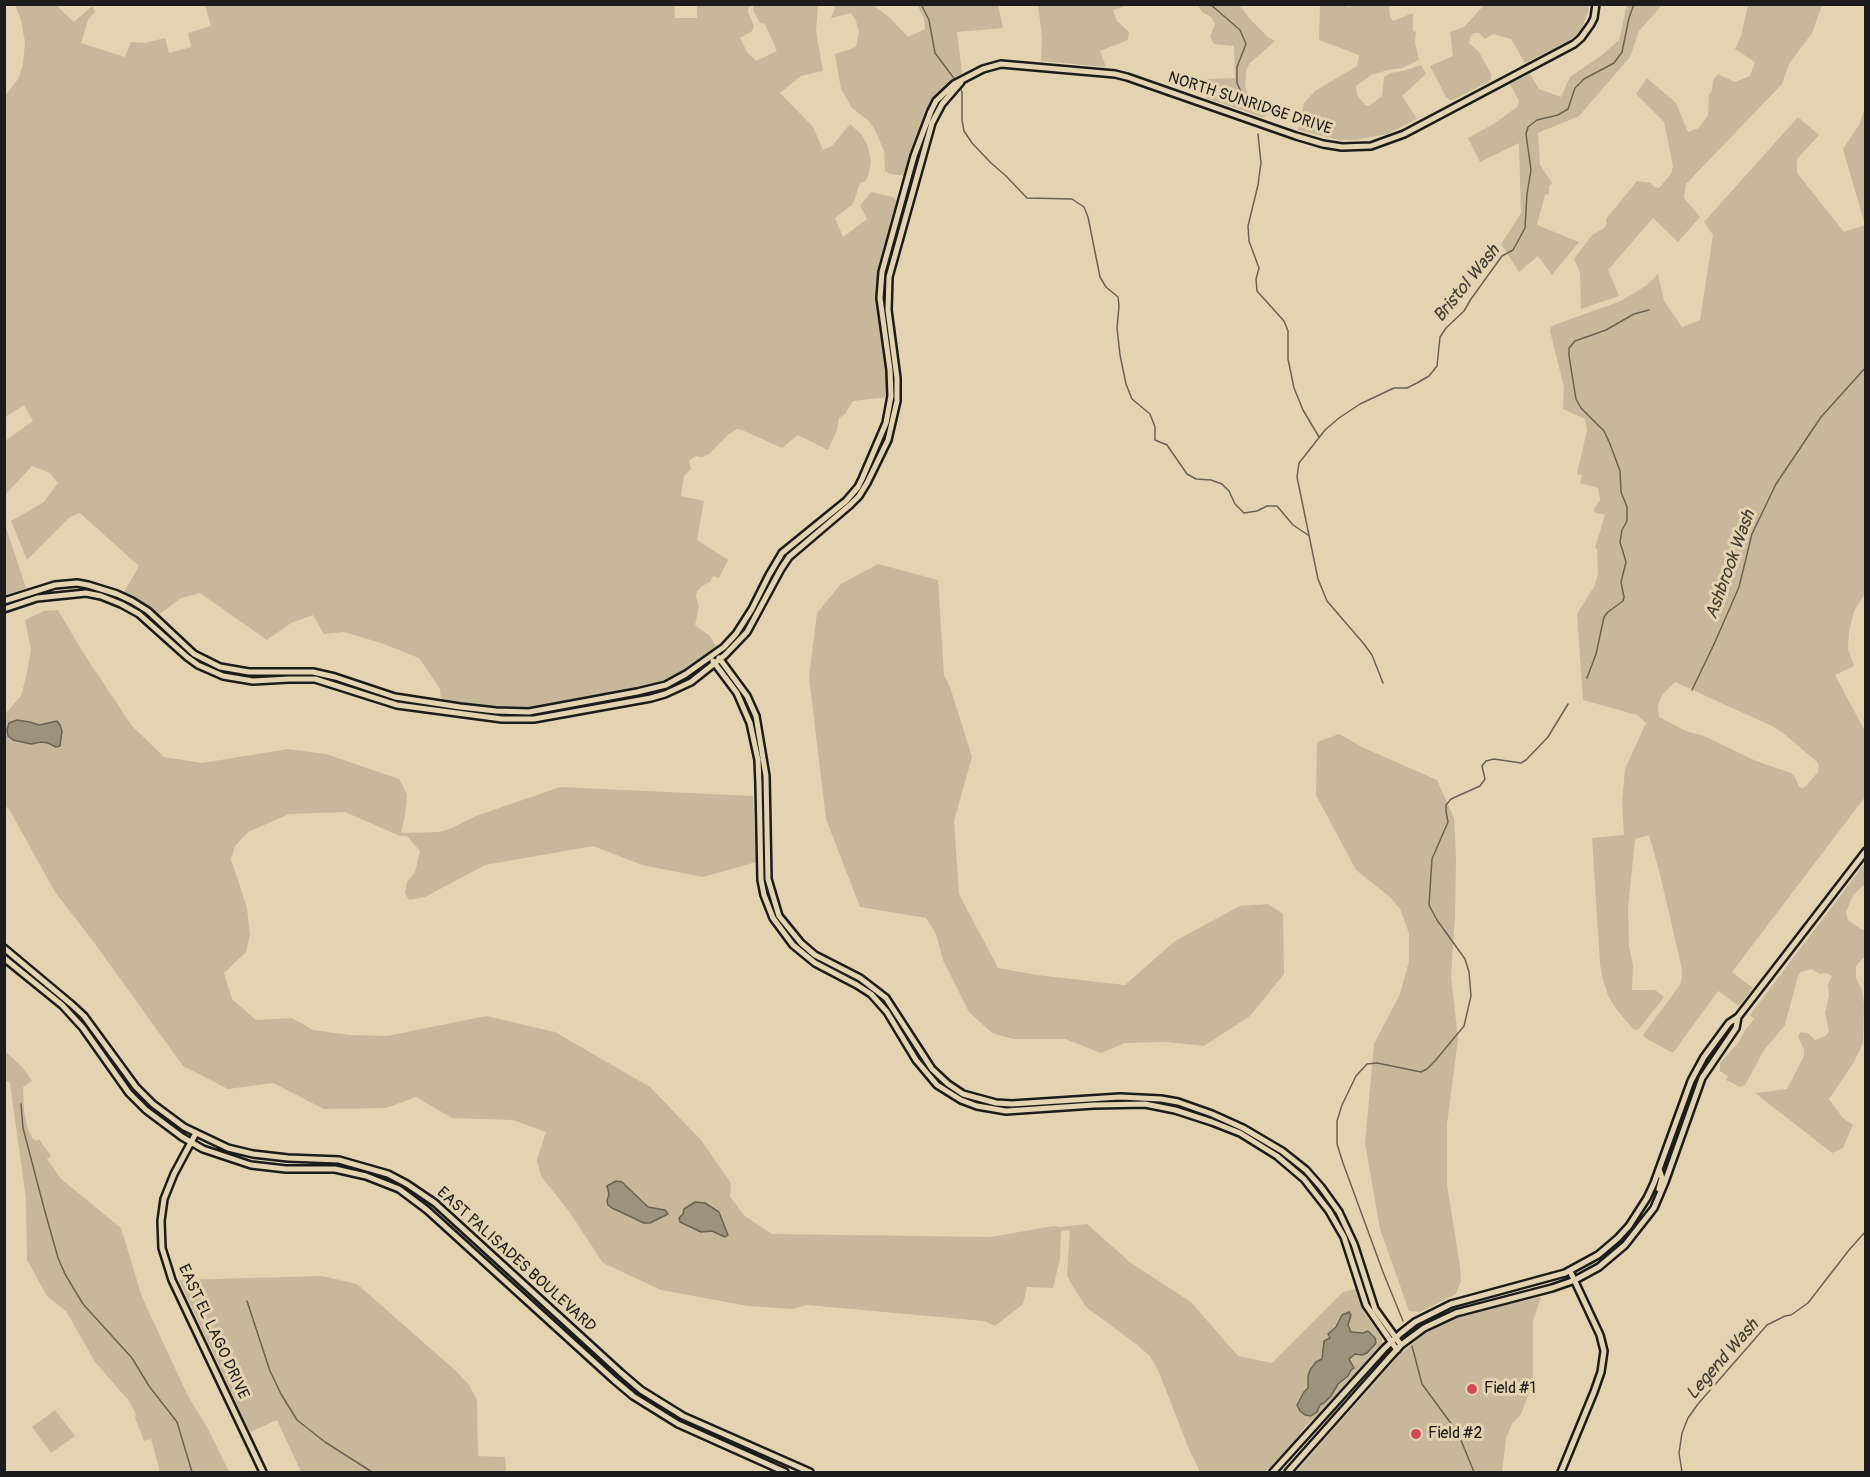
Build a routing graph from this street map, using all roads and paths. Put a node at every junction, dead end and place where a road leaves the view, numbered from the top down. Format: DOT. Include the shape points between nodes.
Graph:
graph roads {
  1 [pos="1596,4"];
  2 [pos="4,601"];
  3 [pos="4,609"];
  4 [pos="715,659"];
  5 [pos="1866,851"];
  6 [pos="4,948"];
  7 [pos="4,958"];
  8 [pos="1738,1017"];
  9 [pos="196,1133"];
  10 [pos="191,1142"];
  11 [pos="1659,1168"];
  12 [pos="1654,1208"];
  13 [pos="1570,1271"];
  14 [pos="1575,1280"];
  15 [pos="1393,1340"];
  16 [pos="1399,1348"];
  17 [pos="263,1473"];
  18 [pos="785,1473"];
  19 [pos="810,1473"];
  20 [pos="1273,1473"];
  21 [pos="1288,1473"];
  22 [pos="1561,1473"];
  1 -- 4 [label="street, NORTH SUNRIDGE DRIVE" via="1591,24 1574,44 1404,134 1371,146 1342,147 1314,141 1115,74 1001,64 948,88 931,111 882,272 880,298 891,390 880,438 858,487 782,553 752,609"];
  2 -- 4 [label="street, NORTH SUNRIDGE DRIVE" via="55,585 88,585 148,610 194,654 220,667 249,672 313,672 395,697 496,711 529,712 654,689"];
  3 -- 4 [label="street, NORTH SUNRIDGE DRIVE" via="37,598 86,593 101,596 139,614 187,657 223,676 253,681 315,680 397,705 502,719 534,719 651,698 691,682"];
  4 -- 15 [label="street" via="747,696 756,716 766,776 768,879 779,916 801,944 886,998 932,1069 963,1094 1012,1104 1120,1097 1161,1099 1212,1114 1282,1151 1321,1186 1339,1212 1375,1309"];
  5 -- 8 [label="street"];
  6 -- 9 [label="street, EAST PALISADES BOULEVARD" via="84,1016 127,1076 153,1104"];
  7 -- 10 [label="street, EAST PALISADES BOULEVARD" via="72,1015 146,1110"];
  8 -- 11 [label="street" via="1729,1023 1694,1074"];
  8 -- 12 [label="street" via="1736,1028 1702,1078"];
  9 -- 10 [label="street, EAST EL LAGO DRIVE"];
  9 -- 19 [label="street, EAST PALISADES BOULEVARD" via="228,1148 253,1154 339,1160 388,1174 407,1184 435,1203 641,1390 683,1416"];
  10 -- 17 [label="street, EAST EL LAGO DRIVE" via="164,1199 162,1248 172,1280"];
  10 -- 18 [label="street, EAST PALISADES BOULEVARD" via="251,1165 335,1169 399,1189 427,1209 633,1396 678,1424"];
  11 -- 12 [label="street" via="1662,1178"];
  11 -- 13 [label="street" via="1647,1198 1629,1226 1598,1255"];
  12 -- 14 [label="street" via="1613,1256"];
  13 -- 14 [label="street"];
  13 -- 15 [label="street" via="1451,1304 1424,1317"];
  14 -- 16 [label="street" via="1456,1313 1424,1328"];
  14 -- 22 [label="street" via="1604,1351 1594,1392"];
  15 -- 16 [label="street"];
  15 -- 20 [label="street"];
  16 -- 21 [label="street"];
}
